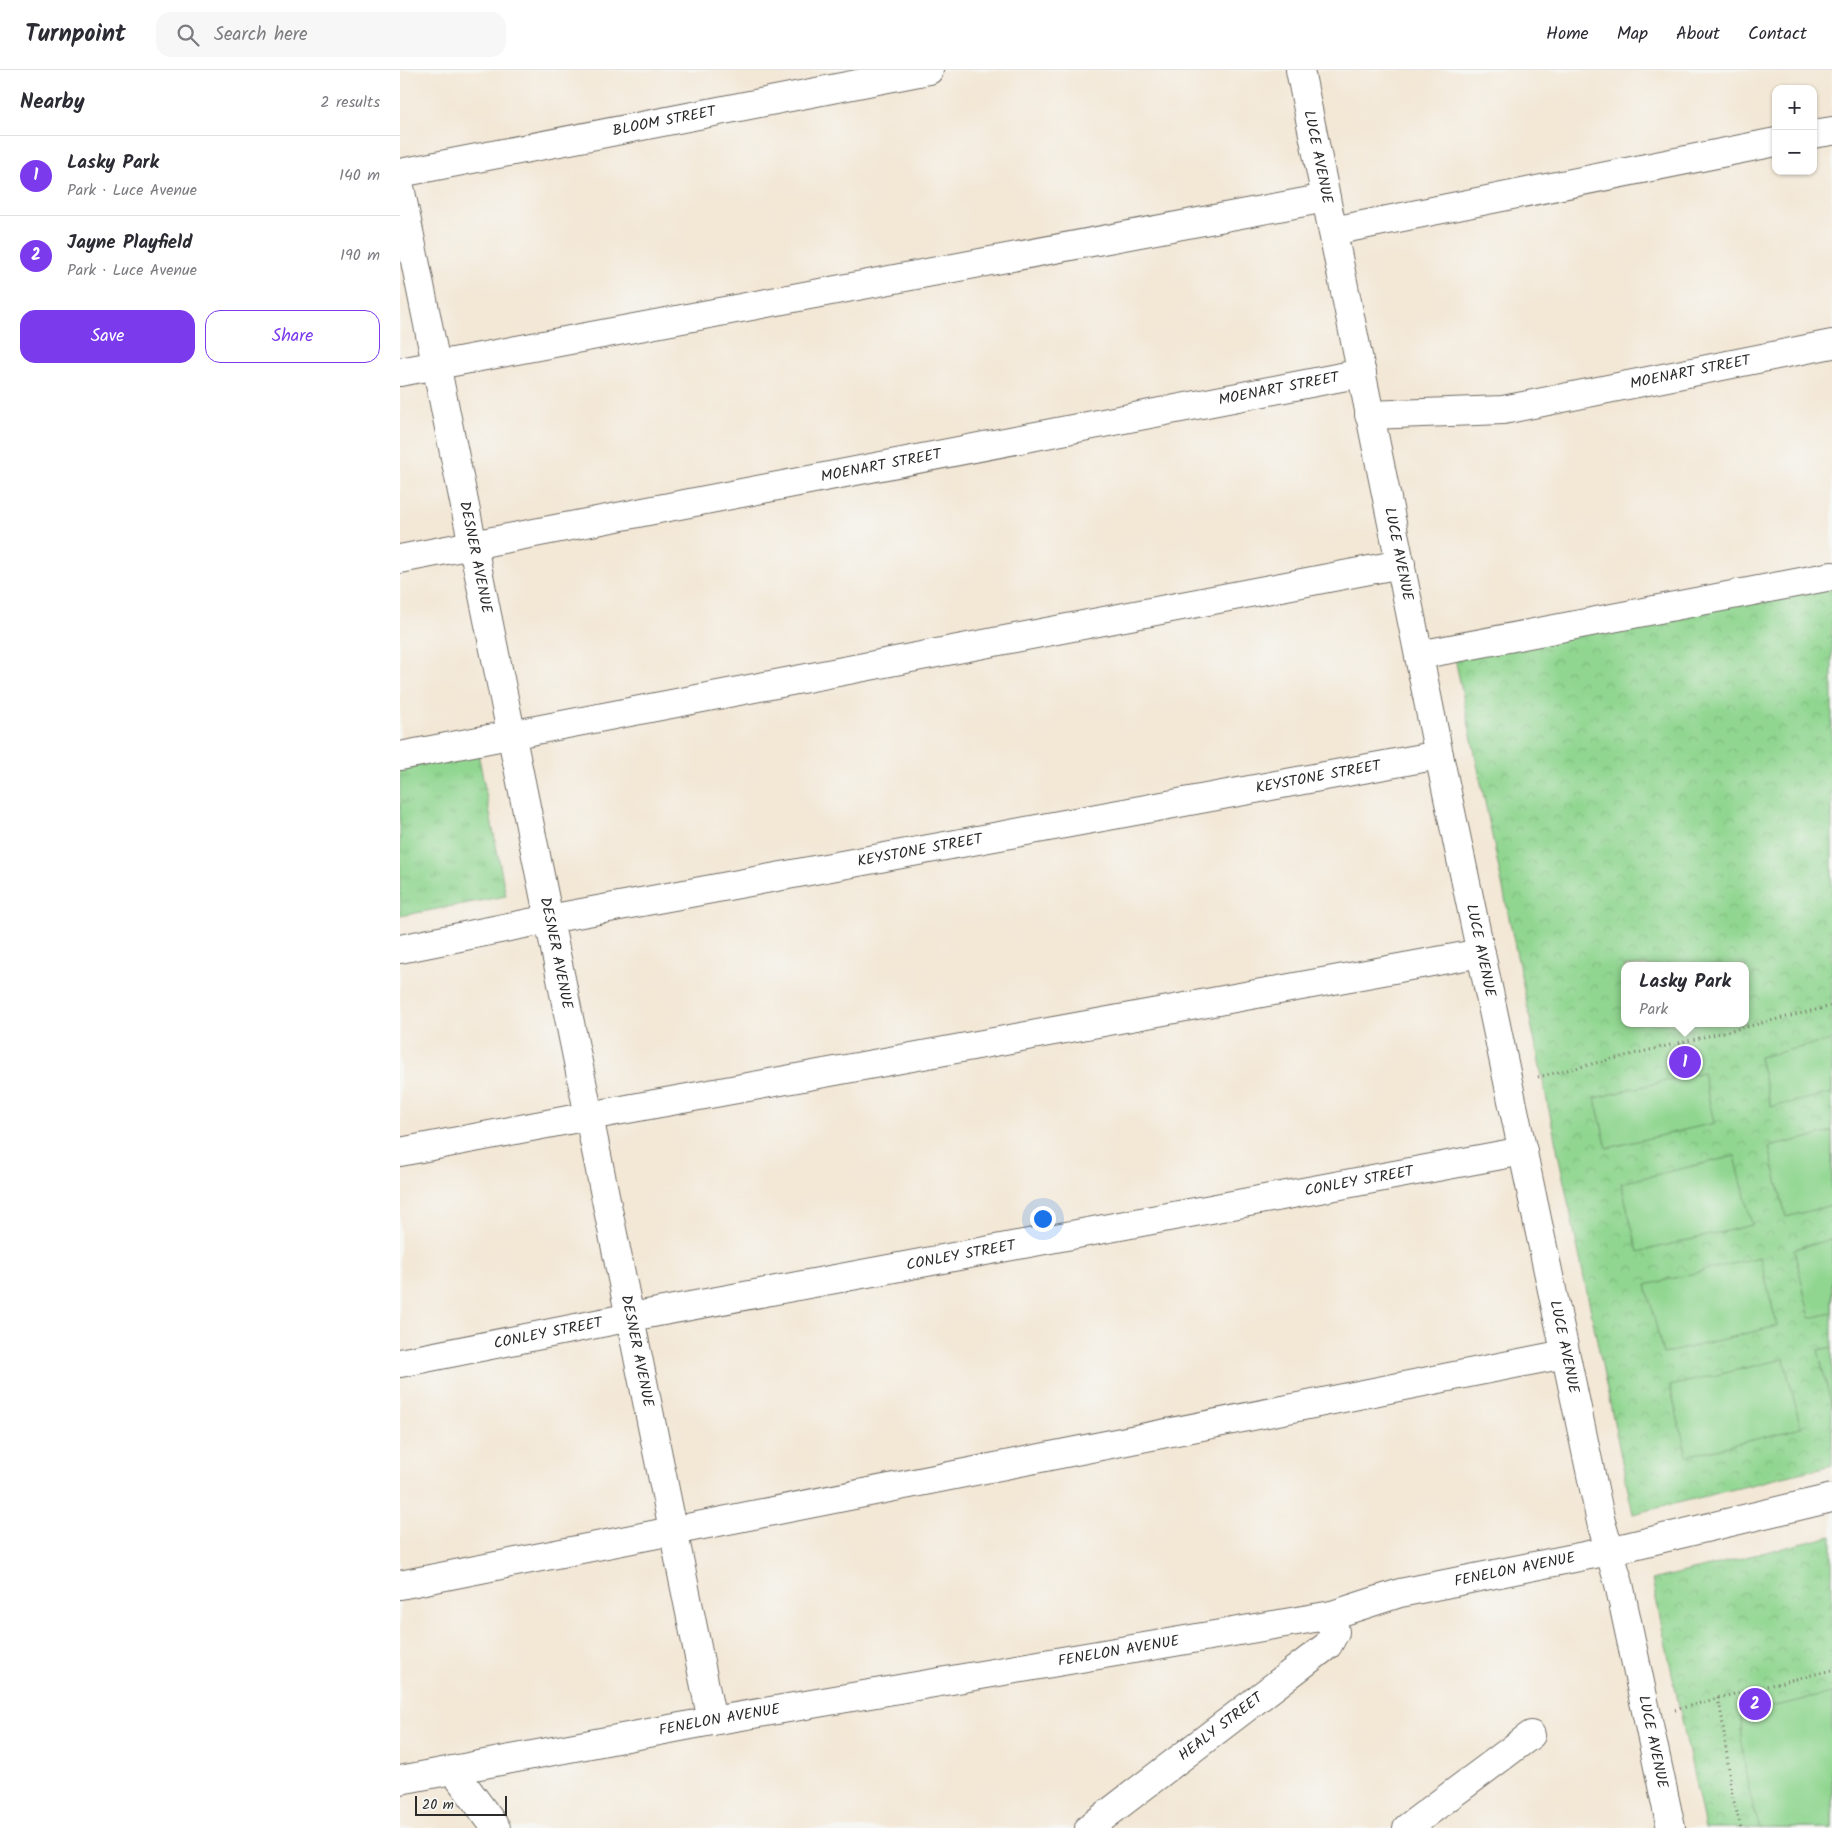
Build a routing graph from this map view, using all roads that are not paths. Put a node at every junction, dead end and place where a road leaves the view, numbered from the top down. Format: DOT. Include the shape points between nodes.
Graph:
graph roads {
  1 [pos="929,70"];
  2 [pos="1300,70"];
  3 [pos="1832,131"];
  4 [pos="1817,133"];
  5 [pos="1772,143"];
  6 [pos="400,173"];
  7 [pos="400,187"];
  8 [pos="1326,198"];
  9 [pos="1333,231"];
  10 [pos="1832,344"];
  11 [pos="436,365"];
  12 [pos="400,372"];
  13 [pos="1362,373"];
  14 [pos="1370,415"];
  15 [pos="473,544"];
  16 [pos="400,559"];
  17 [pos="1401,564"];
  18 [pos="1832,576"];
  19 [pos="1419,655"];
  20 [pos="511,734"];
  21 [pos="1439,755"];
  22 [pos="400,756"];
  23 [pos="548,919"];
  24 [pos="400,949"];
  25 [pos="1480,953"];
  26 [pos="589,1116"];
  27 [pos="1523,1151"];
  28 [pos="400,1152"];
  29 [pos="631,1317"];
  30 [pos="1565,1354"];
  31 [pos="400,1363"];
  32 [pos="1832,1498"];
  33 [pos="674,1531"];
  34 [pos="1610,1551"];
  35 [pos="400,1585"];
  36 [pos="1332,1615"];
  37 [pos="712,1721"];
  38 [pos="1531,1735"];
  39 [pos="453,1770"];
  40 [pos="400,1780"];
  41 [pos="496,1828"];
  42 [pos="1089,1828"];
  43 [pos="1407,1828"];
  44 [pos="1672,1828"];
  1 -- 6 [label="street, BLOOM STREET"];
  2 -- 8 [label="street, LUCE AVENUE"];
  3 -- 4 [label="street"];
  5 -- 9 [label="street"];
  7 -- 11 [label="street, DESNER AVENUE"];
  8 -- 9 [label="street, LUCE AVENUE"];
  8 -- 11 [label="street"];
  9 -- 13 [label="street, LUCE AVENUE"];
  10 -- 14 [label="street, MOENART STREET" via="1503,410"];
  11 -- 12 [label="street"];
  11 -- 15 [label="street, DESNER AVENUE"];
  13 -- 14 [label="street, LUCE AVENUE"];
  13 -- 15 [label="street, MOENART STREET"];
  14 -- 17 [label="street, LUCE AVENUE"];
  15 -- 16 [label="street, MOENART STREET"];
  15 -- 20 [label="street, DESNER AVENUE"];
  17 -- 19 [label="street, LUCE AVENUE"];
  17 -- 20 [label="street"];
  18 -- 19 [label="street"];
  19 -- 21 [label="street, LUCE AVENUE"];
  20 -- 22 [label="street"];
  20 -- 23 [label="street, DESNER AVENUE"];
  21 -- 23 [label="street, KEYSTONE STREET"];
  21 -- 25 [label="street, LUCE AVENUE"];
  23 -- 24 [label="street, KEYSTONE STREET"];
  23 -- 26 [label="street, DESNER AVENUE"];
  25 -- 26 [label="street"];
  25 -- 27 [label="street, LUCE AVENUE"];
  26 -- 28 [label="street"];
  26 -- 29 [label="street, DESNER AVENUE"];
  27 -- 29 [label="street, CONLEY STREET"];
  27 -- 30 [label="street, LUCE AVENUE"];
  29 -- 31 [label="street, CONLEY STREET"];
  29 -- 33 [label="street, DESNER AVENUE"];
  30 -- 33 [label="street"];
  30 -- 34 [label="street, LUCE AVENUE" via="1600,1522"];
  32 -- 34 [label="street, FENELON AVENUE"];
  33 -- 35 [label="street"];
  33 -- 37 [label="street, DESNER AVENUE"];
  34 -- 36 [label="street, FENELON AVENUE" via="1400,1593"];
  34 -- 44 [label="street, LUCE AVENUE"];
  36 -- 37 [label="street, FENELON AVENUE"];
  36 -- 42 [label="street, HEALY STREET" via="1335,1632 1324,1648"];
  37 -- 39 [label="street, FENELON AVENUE"];
  38 -- 43 [label="street"];
  39 -- 40 [label="street, FENELON AVENUE"];
  39 -- 41 [label="street"];
}
